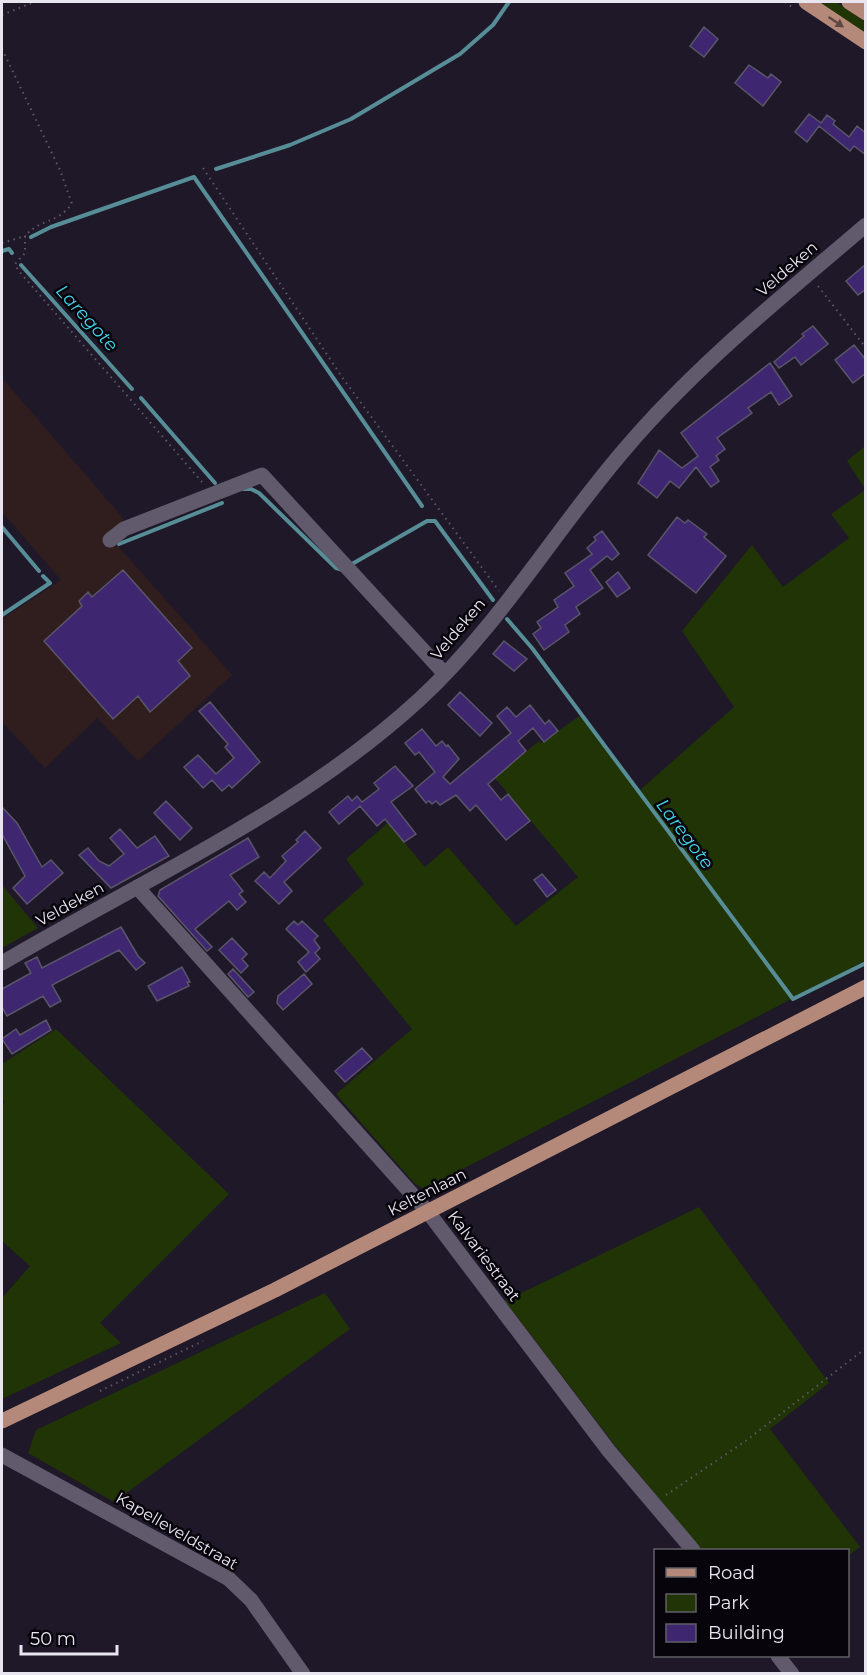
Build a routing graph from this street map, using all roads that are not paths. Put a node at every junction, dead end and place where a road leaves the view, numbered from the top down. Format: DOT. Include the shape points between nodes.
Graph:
graph roads {
  1 [pos="806,2"];
  2 [pos="849,2"];
  3 [pos="866,13"];
  4 [pos="866,42"];
  5 [pos="866,225"];
  6 [pos="110,540"];
  7 [pos="444,673"];
  8 [pos="137,887"];
  9 [pos="2,963"];
  10 [pos="866,987"];
  11 [pos="428,1212"];
  12 [pos="2,1421"];
  13 [pos="2,1455"];
  14 [pos="691,1549"];
  15 [pos="779,1657"];
  16 [pos="303,1674"];
  17 [pos="792,1674"];
  1 -- 4 [label="main road, one-way"];
  2 -- 3 [label="main road"];
  5 -- 7 [label="street, Veldeken" via="744,330 662,408 624,449 506,601"];
  6 -- 7 [label="street" via="124,529 262,475"];
  7 -- 8 [label="street, Veldeken" via="374,739 327,775 289,801"];
  8 -- 9 [label="street, Veldeken"];
  8 -- 11 [label="street, Kalvariestraat"];
  10 -- 11 [label="main road, Keltenlaan"];
  11 -- 12 [label="main road, Keltenlaan" via="181,1337"];
  11 -- 14 [label="street, Kalvariestraat" via="609,1451"];
  13 -- 16 [label="street, Kapelleveldstraat" via="229,1579 251,1600"];
  15 -- 17 [label="street"];
}
